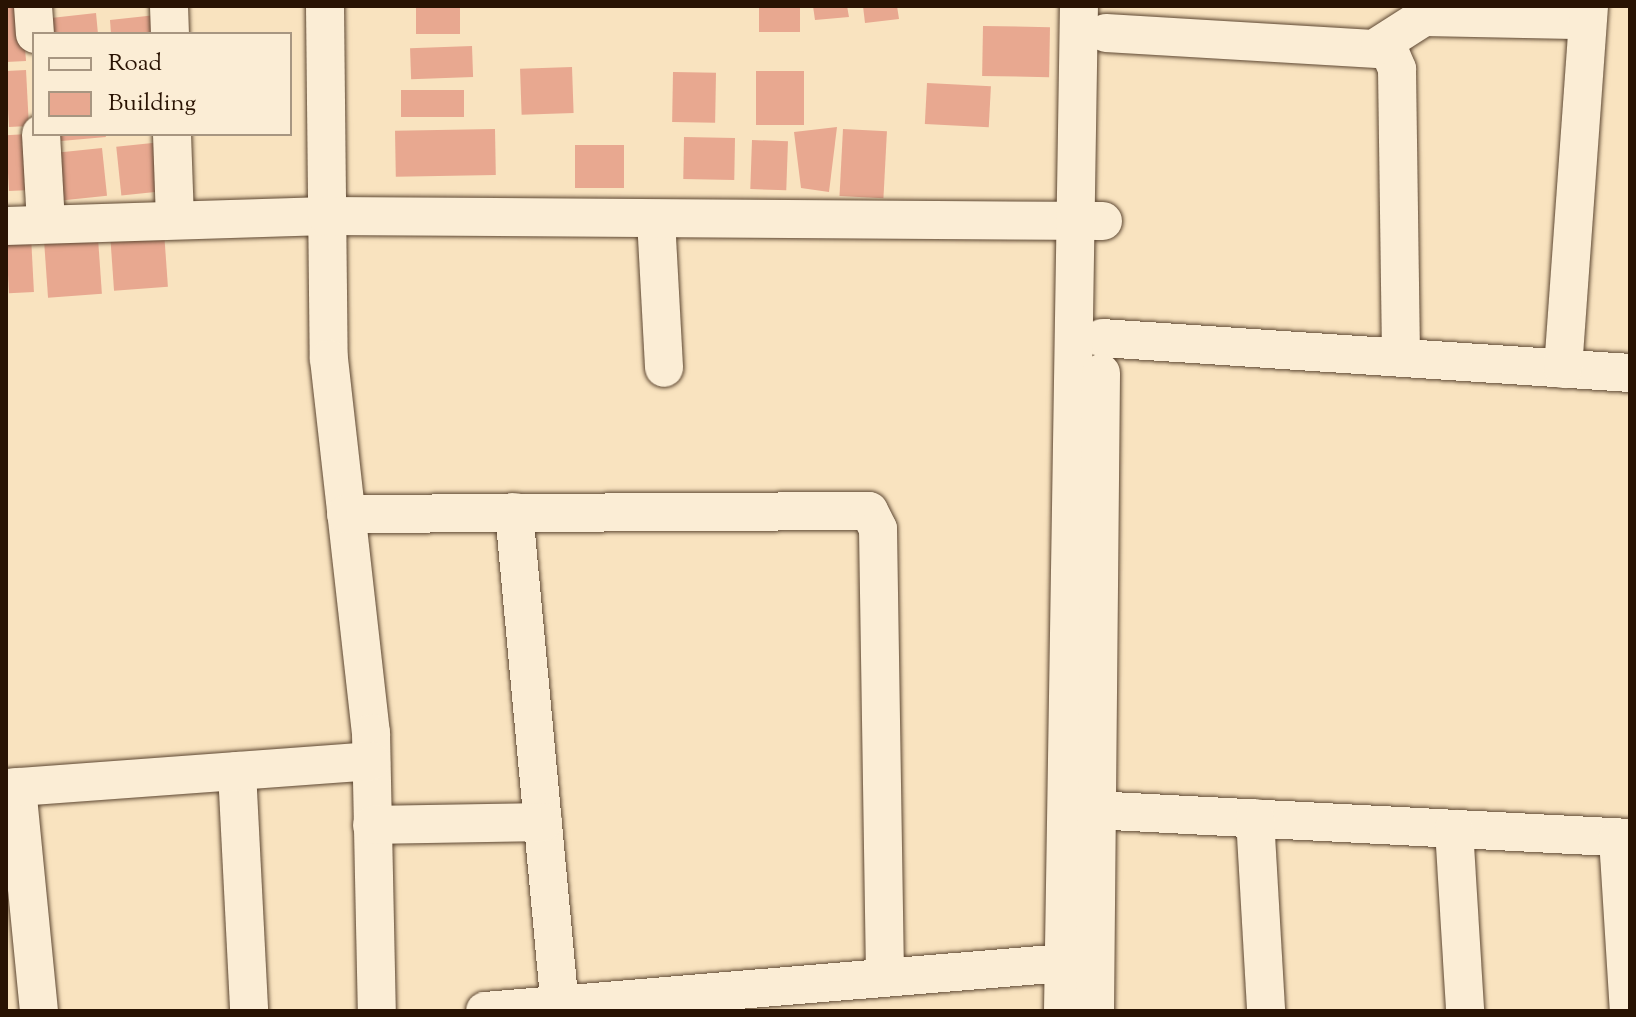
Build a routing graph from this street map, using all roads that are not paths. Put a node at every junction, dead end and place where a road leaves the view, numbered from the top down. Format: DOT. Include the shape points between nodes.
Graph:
graph roads {
  1 [pos="33,6"];
  2 [pos="169,6"];
  3 [pos="325,6"];
  4 [pos="1079,6"];
  5 [pos="1588,13"];
  6 [pos="1106,20"];
  7 [pos="35,32"];
  8 [pos="170,32"];
  9 [pos="1380,45"];
  10 [pos="41,136"];
  11 [pos="172,136"];
  12 [pos="327,216"];
  13 [pos="175,219"];
  14 [pos="656,219"];
  15 [pos="1091,222"];
  16 [pos="46,223"];
  17 [pos="6,226"];
  18 [pos="1102,338"];
  19 [pos="1401,358"];
  20 [pos="664,368"];
  21 [pos="1563,369"];
  22 [pos="1630,373"];
  23 [pos="514,512"];
  24 [pos="346,514"];
  25 [pos="371,761"];
  26 [pos="237,771"];
  27 [pos="12,787"];
  28 [pos="1081,810"];
  29 [pos="1255,818"];
  30 [pos="543,822"];
  31 [pos="372,825"];
  32 [pos="1454,829"];
  33 [pos="1624,838"];
  34 [pos="1079,961"];
  35 [pos="885,977"];
  36 [pos="560,1005"];
  37 [pos="39,1011"];
  38 [pos="249,1011"];
  39 [pos="377,1011"];
  40 [pos="485,1011"];
  41 [pos="1063,1011"];
  42 [pos="1095,1011"];
  43 [pos="1266,1011"];
  44 [pos="1465,1011"];
  45 [pos="1629,1011"];
  1 -- 7 [label="street"];
  2 -- 8 [label="street"];
  3 -- 12 [label="street"];
  4 -- 15 [label="street"];
  5 -- 9 [label="street" via="1424,17"];
  5 -- 21 [label="street"];
  6 -- 9 [label="street"];
  6 -- 15 [label="street"];
  9 -- 19 [label="street" via="1397,69"];
  10 -- 16 [label="street"];
  11 -- 13 [label="street"];
  12 -- 13 [label="street"];
  12 -- 14 [label="street"];
  12 -- 24 [label="street" via="329,372"];
  13 -- 16 [label="street"];
  14 -- 15 [label="street"];
  14 -- 20 [label="street"];
  15 -- 18 [label="street"];
  15 -- 28 [label="street"];
  16 -- 17 [label="street"];
  18 -- 19 [label="street"];
  18 -- 28 [label="street"];
  19 -- 21 [label="street"];
  21 -- 22 [label="street"];
  23 -- 24 [label="street"];
  23 -- 30 [label="street"];
  23 -- 35 [label="street" via="858,508 876,519"];
  24 -- 25 [label="street"];
  25 -- 26 [label="street"];
  25 -- 31 [label="street"];
  26 -- 27 [label="street"];
  26 -- 38 [label="street"];
  27 -- 37 [label="street"];
  28 -- 29 [label="street"];
  28 -- 34 [label="street"];
  29 -- 32 [label="street"];
  29 -- 43 [label="street"];
  30 -- 31 [label="street"];
  30 -- 36 [label="street"];
  31 -- 39 [label="street"];
  32 -- 33 [label="street"];
  32 -- 44 [label="street"];
  33 -- 45 [label="street"];
  34 -- 35 [label="street"];
  34 -- 41 [label="street"];
  34 -- 42 [label="street"];
  35 -- 36 [label="street"];
  36 -- 40 [label="street"];
}
